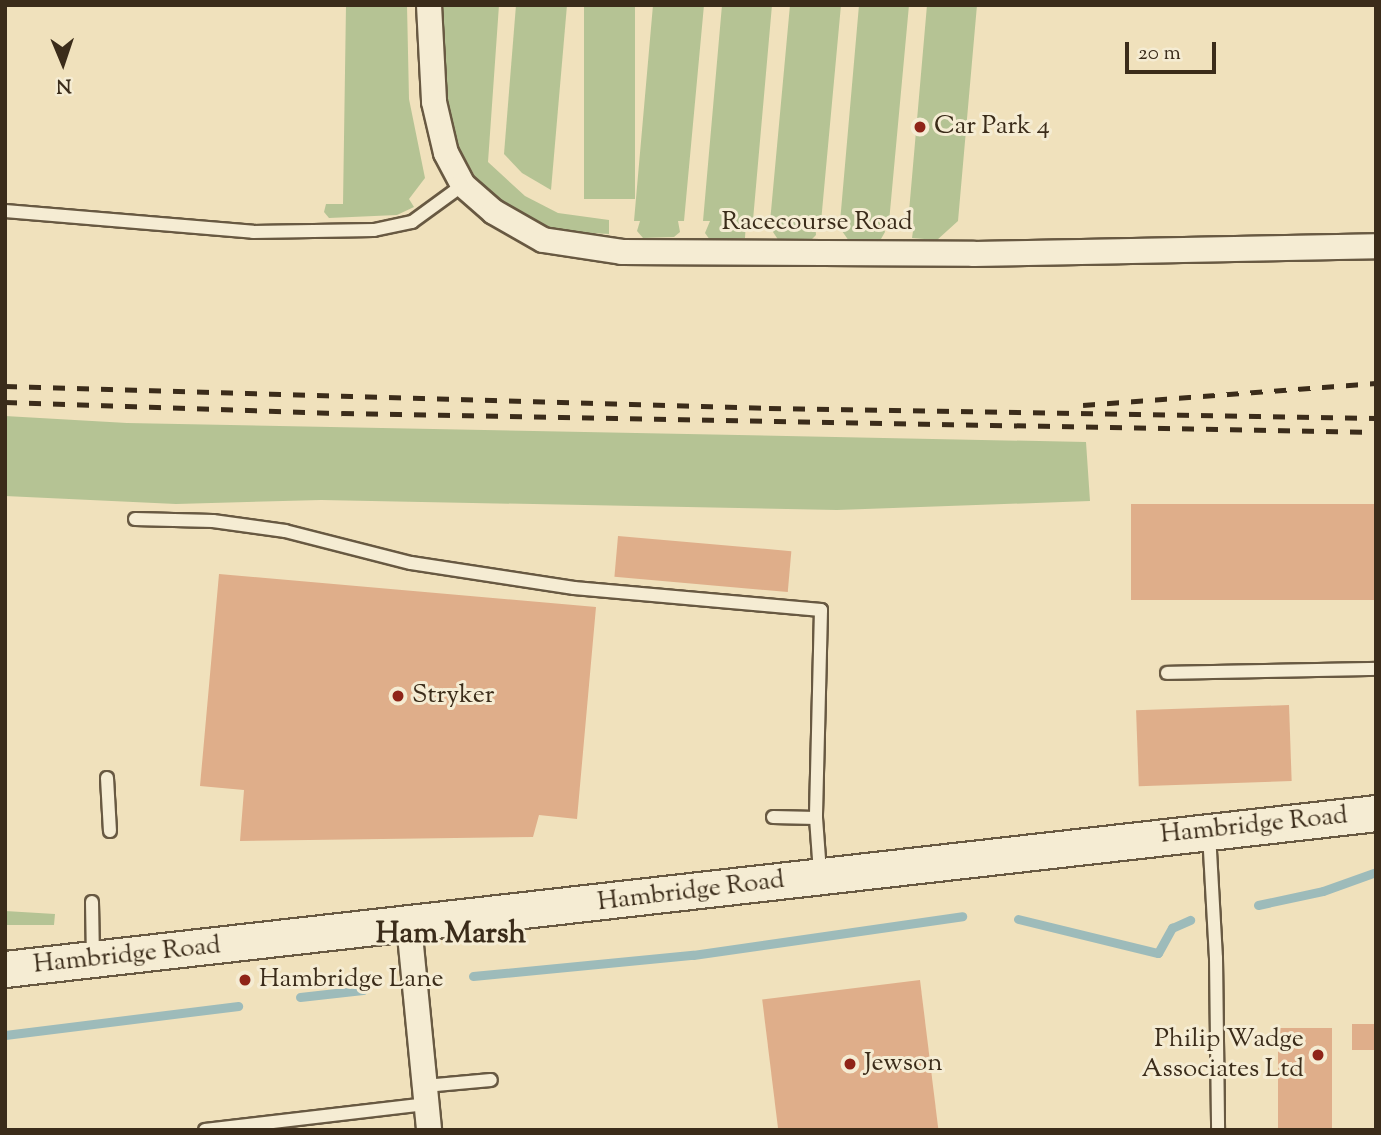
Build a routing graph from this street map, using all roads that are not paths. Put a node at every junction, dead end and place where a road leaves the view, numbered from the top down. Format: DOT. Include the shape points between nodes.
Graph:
graph roads {
  1 [pos="429,5"];
  2 [pos="463,185"];
  3 [pos="5,211"];
  4 [pos="1376,246"];
  5 [pos="135,519"];
  6 [pos="1376,670"];
  7 [pos="1167,673"];
  8 [pos="107,778"];
  9 [pos="1376,813"];
  10 [pos="773,817"];
  11 [pos="816,818"];
  12 [pos="1208,830"];
  13 [pos="110,831"];
  14 [pos="820,877"];
  15 [pos="92,902"];
  16 [pos="409,926"];
  17 [pos="93,961"];
  18 [pos="5,969"];
  19 [pos="491,1080"];
  20 [pos="426,1095"];
  21 [pos="205,1130"];
  22 [pos="429,1130"];
  23 [pos="1218,1130"];
  1 -- 2 [label="street, Racecourse Road" via="437,128"];
  2 -- 3 [label="lane" via="412,222 374,230 253,232"];
  2 -- 4 [label="street, Racecourse Road" via="494,212 543,240 622,252 974,254"];
  5 -- 11 [label="lane" via="285,531 411,564 574,588 821,610"];
  6 -- 7 [label="lane"];
  8 -- 13 [label="lane"];
  9 -- 12 [label="main road, Hambridge Road"];
  10 -- 11 [label="lane"];
  11 -- 14 [label="lane"];
  12 -- 14 [label="main road, Hambridge Road"];
  12 -- 23 [label="lane" via="1216,958"];
  14 -- 16 [label="main road, Hambridge Road"];
  15 -- 17 [label="lane"];
  16 -- 17 [label="main road, Hambridge Road"];
  16 -- 20 [label="street"];
  17 -- 18 [label="main road, Hambridge Road"];
  19 -- 20 [label="lane"];
  20 -- 21 [label="lane"];
  20 -- 22 [label="street"];
}
